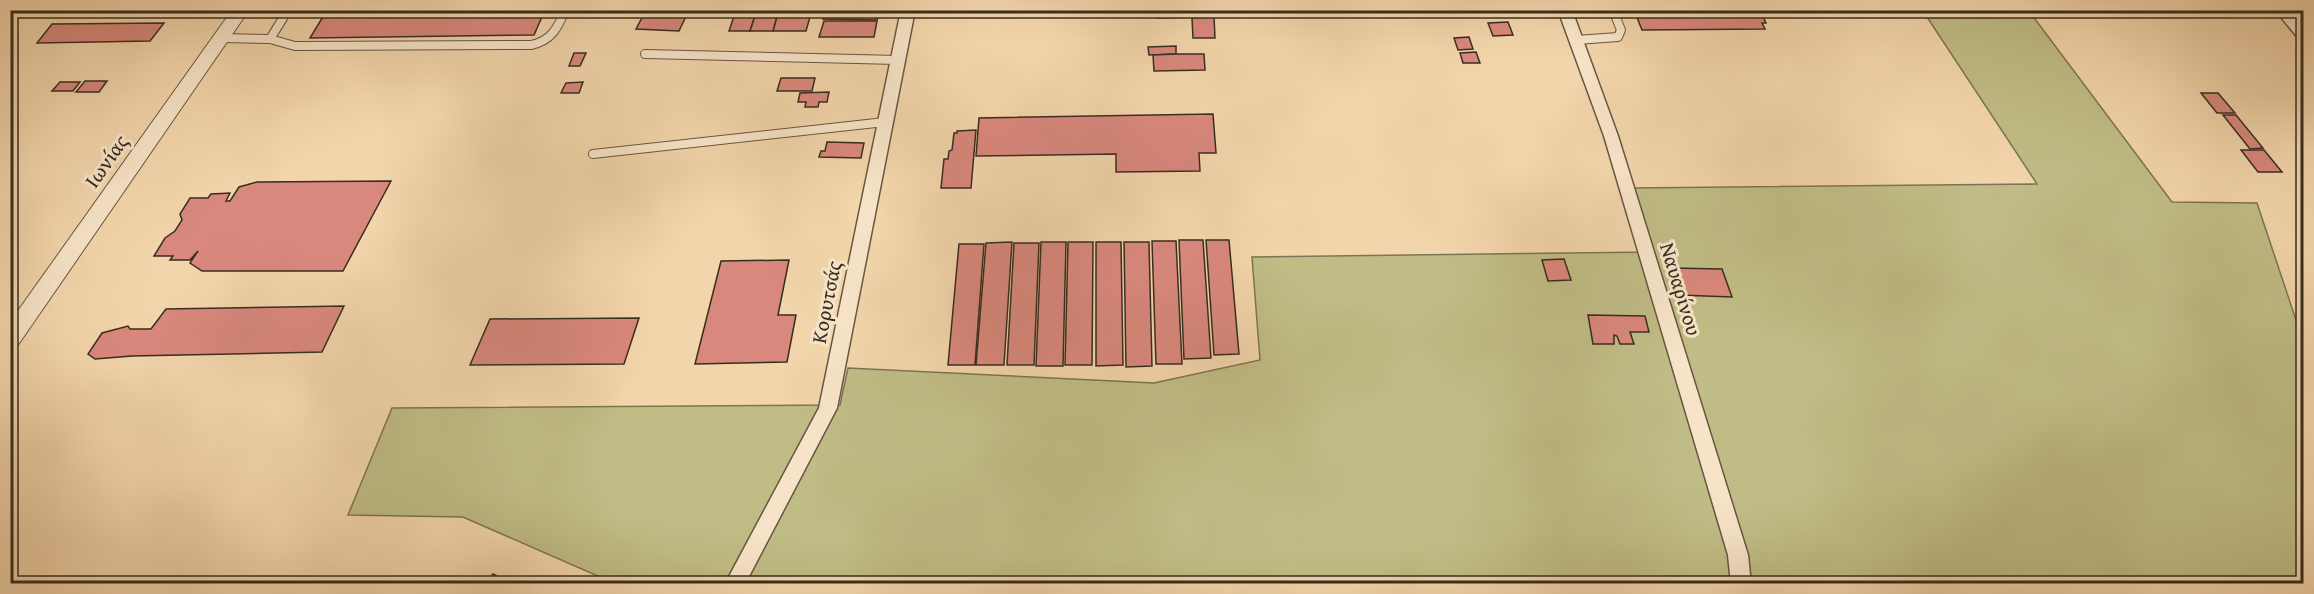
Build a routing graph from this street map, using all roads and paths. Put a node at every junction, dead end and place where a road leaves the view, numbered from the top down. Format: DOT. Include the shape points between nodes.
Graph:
graph roads {
  1 [pos="241,10"];
  2 [pos="288,10"];
  3 [pos="565,10"];
  4 [pos="908,10"];
  5 [pos="1565,10"];
  6 [pos="1613,10"];
  7 [pos="2281,10"];
  8 [pos="2304,36"];
  9 [pos="222,38"];
  10 [pos="270,39"];
  11 [pos="1576,40"];
  12 [pos="645,54"];
  13 [pos="898,60"];
  14 [pos="885,122"];
  15 [pos="593,154"];
  16 [pos="10,339"];
  17 [pos="735,584"];
  18 [pos="1741,584"];
  1 -- 9 [label="street, Ιωνίας"];
  2 -- 10 [label="lane"];
  3 -- 10 [label="lane" via="552,37 531,45 295,46"];
  4 -- 13 [label="street, Κορυτσάς"];
  5 -- 11 [label="street, Ναυαρίνου"];
  6 -- 11 [label="lane" via="1621,30 1618,37"];
  7 -- 8 [label="street"];
  9 -- 10 [label="lane"];
  9 -- 16 [label="street, Ιωνίας"];
  11 -- 18 [label="street, Ναυαρίνου" via="1611,136 1711,464 1738,555"];
  12 -- 13 [label="lane"];
  13 -- 14 [label="street, Κορυτσάς"];
  14 -- 15 [label="lane"];
  14 -- 17 [label="street, Κορυτσάς" via="828,408"];
}
